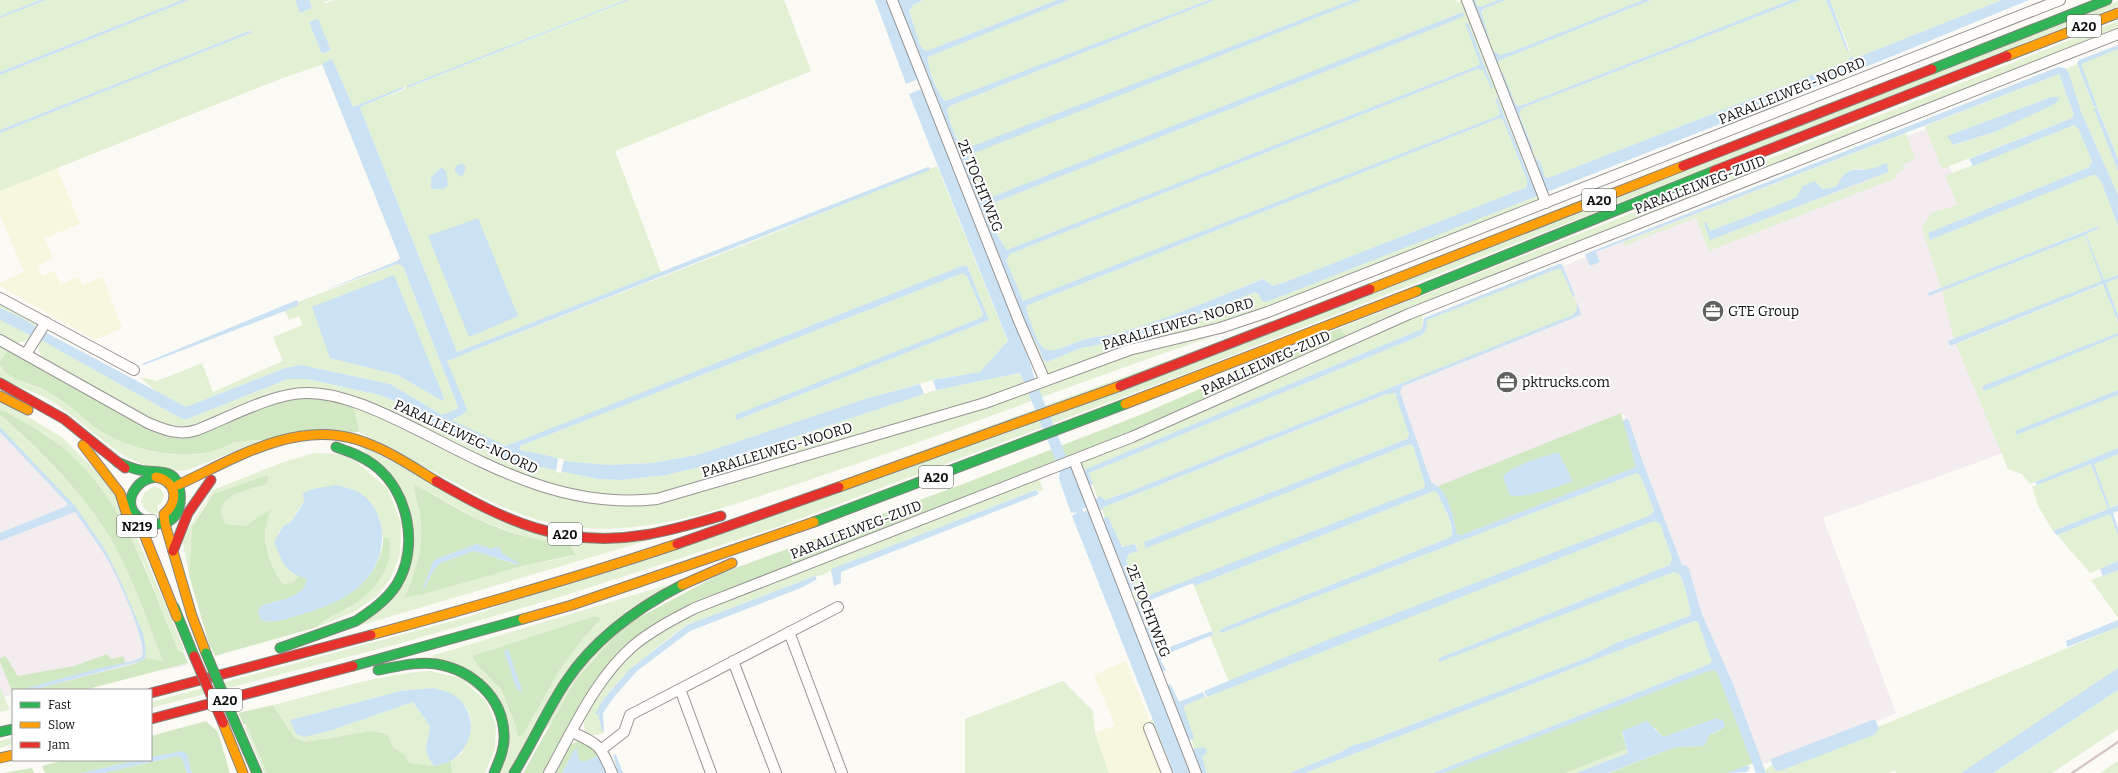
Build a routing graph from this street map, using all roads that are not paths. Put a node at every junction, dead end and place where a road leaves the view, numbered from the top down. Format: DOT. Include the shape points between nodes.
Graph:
graph roads {
  1 [pos="892,0"];
  2 [pos="1467,0"];
  3 [pos="2060,0"];
  4 [pos="2107,0"];
  5 [pos="2047,2"];
  6 [pos="2118,13"];
  7 [pos="2118,34"];
  8 [pos="1545,201"];
  9 [pos="0,298"];
  10 [pos="44,325"];
  11 [pos="0,340"];
  12 [pos="26,354"];
  13 [pos="134,370"];
  14 [pos="0,383"];
  15 [pos="1042,383"];
  16 [pos="0,396"];
  17 [pos="83,445"];
  18 [pos="326,446"];
  19 [pos="1072,461"];
  20 [pos="144,476"];
  21 [pos="212,476"];
  22 [pos="174,482"];
  23 [pos="849,484"];
  24 [pos="134,491"];
  25 [pos="182,497"];
  26 [pos="772,500"];
  27 [pos="727,514"];
  28 [pos="836,515"];
  29 [pos="167,518"];
  30 [pos="154,531"];
  31 [pos="785,542"];
  32 [pos="173,551"];
  33 [pos="743,559"];
  34 [pos="838,607"];
  35 [pos="177,617"];
  36 [pos="789,632"];
  37 [pos="733,661"];
  38 [pos="299,681"];
  39 [pos="680,689"];
  40 [pos="162,690"];
  41 [pos="152,693"];
  42 [pos="152,719"];
  43 [pos="1149,728"];
  44 [pos="12,729"];
  45 [pos="0,732"];
  46 [pos="572,732"];
  47 [pos="602,749"];
  48 [pos="12,755"];
  49 [pos="0,758"];
  50 [pos="243,773"];
  51 [pos="257,773"];
  52 [pos="494,773"];
  53 [pos="514,773"];
  54 [pos="549,773"];
  55 [pos="612,773"];
  56 [pos="711,773"];
  57 [pos="776,773"];
  58 [pos="842,773"];
  59 [pos="1167,773"];
  60 [pos="1196,773"];
  1 -- 15 [label="street, 2E TOCHTWEG"];
  2 -- 8 [label="street"];
  3 -- 5 [label="street, PARALLELWEG-NOORD"];
  4 -- 23 [label="main road, A20" via="1056,410"];
  5 -- 8 [label="street, PARALLELWEG-NOORD"];
  6 -- 28 [label="main road, A20" via="1574,226 1360,314 1239,358"];
  7 -- 19 [label="street, PARALLELWEG-ZUID" via="1408,314 1195,411"];
  8 -- 15 [label="street, PARALLELWEG-NOORD" via="1268,312 1220,328 1129,350"];
  9 -- 10 [label="street"];
  10 -- 12 [label="street"];
  10 -- 13 [label="street"];
  11 -- 12 [label="street, PARALLELWEG-NOORD"];
  12 -- 15 [label="street, PARALLELWEG-NOORD" via="148,423 171,432 197,430 284,396 307,392 345,400 392,417 529,484 583,497 622,500 657,499 681,493 985,403"];
  14 -- 20 [label="main road" via="64,419 138,478"];
  16 -- 17 [label="main road, N219" via="56,425"];
  17 -- 24 [label="main road, N219"];
  17 -- 35 [label="main road, N219" via="120,493 127,515 144,534"];
  18 -- 40 [label="main road, A20" via="344,448 364,458 376,466 395,488 407,513 410,535 408,558 397,583 377,607 356,621"];
  19 -- 46 [label="street, PARALLELWEG-ZUID" via="696,608 663,625 621,657"];
  19 -- 60 [label="street, 2E TOCHTWEG"];
  20 -- 22 [label="main road" via="160,470"];
  20 -- 24 [label="main road"];
  21 -- 22 [label="main road, A20"];
  21 -- 25 [label="main road, A20"];
  21 -- 27 [label="main road, A20" via="271,444 295,437 329,435 348,438 383,450 485,508 519,524 555,533 594,538 634,537"];
  21 -- 32 [label="main road, A20" via="194,500 181,524"];
  22 -- 25 [label="main road"];
  22 -- 29 [label="main road, N219" via="174,501"];
  23 -- 26 [label="main road, A20" via="831,482"];
  23 -- 40 [label="main road, A20" via="606,568 487,604"];
  24 -- 30 [label="main road, N219" via="132,505 136,514"];
  25 -- 29 [label="main road, N219" via="179,509"];
  28 -- 31 [label="main road, A20" via="820,529"];
  28 -- 38 [label="main road, A20" via="572,605"];
  29 -- 30 [label="main road, N219"];
  29 -- 32 [label="main road, N219" via="167,537"];
  30 -- 35 [label="main road, N219"];
  32 -- 51 [label="main road, N219, bridge" via="188,606"];
  33 -- 53 [label="main road" via="715,569 641,607 606,634 565,683"];
  34 -- 36 [label="street"];
  35 -- 50 [label="main road, N219, bridge"];
  36 -- 37 [label="street"];
  36 -- 58 [label="street"];
  37 -- 39 [label="street"];
  37 -- 57 [label="street"];
  38 -- 42 [label="main road, A20"];
  38 -- 52 [label="main road, A20" via="425,664 465,672 486,688 499,710 504,727 504,744"];
  39 -- 47 [label="street" via="630,715 624,732"];
  39 -- 56 [label="street"];
  40 -- 41 [label="main road, A20"];
  43 -- 59 [label="street"];
  44 -- 45 [label="main road"];
  46 -- 47 [label="street"];
  46 -- 54 [label="street, PARALLELWEG-ZUID"];
  47 -- 55 [label="street"];
  48 -- 49 [label="main road"];
}
